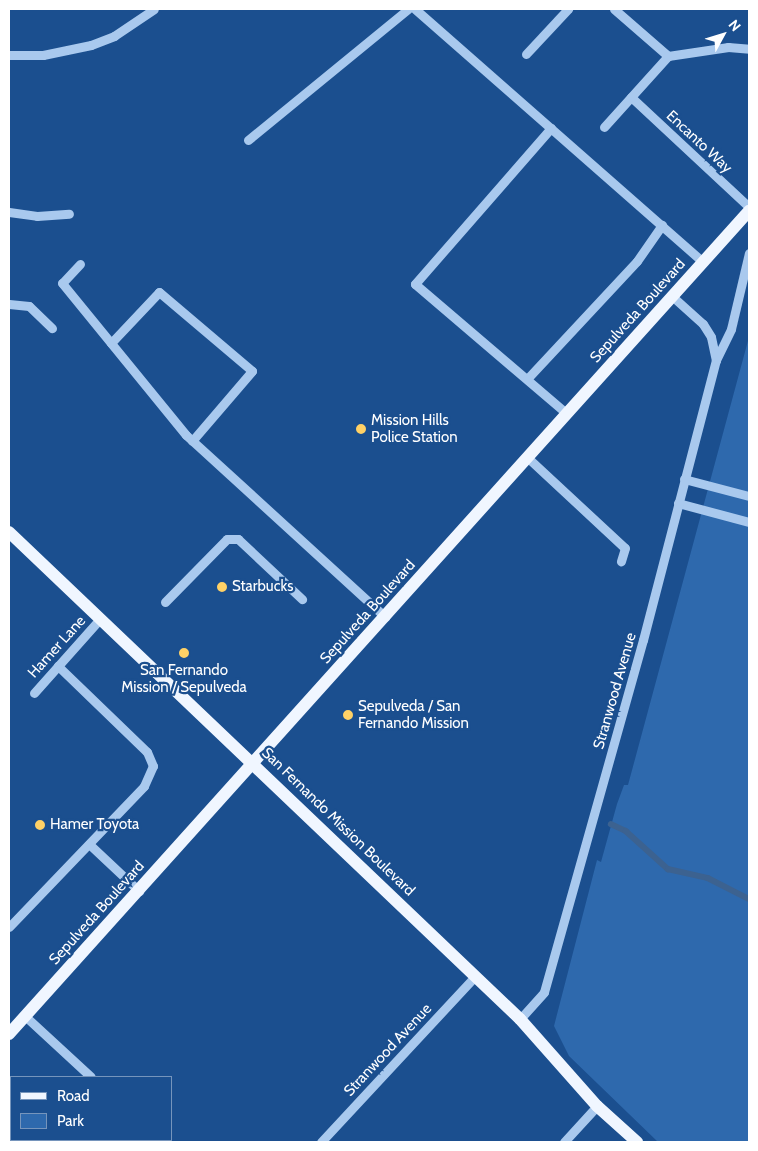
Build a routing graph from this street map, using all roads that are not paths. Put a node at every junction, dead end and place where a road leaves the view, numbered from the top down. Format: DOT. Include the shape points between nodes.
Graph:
graph roads {
  1 [pos="154,9"];
  2 [pos="408,9"];
  3 [pos="415,9"];
  4 [pos="568,9"];
  5 [pos="614,9"];
  6 [pos="749,49"];
  7 [pos="526,54"];
  8 [pos="9,55"];
  9 [pos="668,56"];
  10 [pos="631,97"];
  11 [pos="604,127"];
  12 [pos="552,128"];
  13 [pos="248,140"];
  14 [pos="749,209"];
  15 [pos="9,212"];
  16 [pos="69,214"];
  17 [pos="662,225"];
  18 [pos="749,253"];
  19 [pos="703,262"];
  20 [pos="80,264"];
  21 [pos="672,298"];
  22 [pos="9,304"];
  23 [pos="52,328"];
  24 [pos="111,343"];
  25 [pos="716,360"];
  26 [pos="527,379"];
  27 [pos="568,414"];
  28 [pos="192,441"];
  29 [pos="528,458"];
  30 [pos="684,479"];
  31 [pos="749,496"];
  32 [pos="678,503"];
  33 [pos="749,522"];
  34 [pos="9,532"];
  35 [pos="621,561"];
  36 [pos="302,599"];
  37 [pos="165,602"];
  38 [pos="385,617"];
  39 [pos="100,619"];
  40 [pos="58,666"];
  41 [pos="34,693"];
  42 [pos="253,763"];
  43 [pos="89,844"];
  44 [pos="139,892"];
  45 [pos="9,928"];
  46 [pos="474,976"];
  47 [pos="26,1017"];
  48 [pos="520,1019"];
  49 [pos="9,1034"];
  50 [pos="90,1076"];
  51 [pos="597,1106"];
  52 [pos="634,1141"];
  53 [pos="321,1142"];
  54 [pos="564,1142"];
  1 -- 8 [label="street" via="114,36 91,45 43,55"];
  2 -- 13 [label="street"];
  3 -- 12 [label="street"];
  4 -- 7 [label="street"];
  5 -- 9 [label="street"];
  6 -- 9 [label="street" via="728,47"];
  9 -- 10 [label="street"];
  10 -- 11 [label="street"];
  10 -- 14 [label="street, Encanto Way"];
  12 -- 17 [label="street"];
  12 -- 26 [label="street" via="416,284"];
  14 -- 19 [label="main road, Sepulveda Boulevard"];
  15 -- 16 [label="street" via="37,216"];
  17 -- 19 [label="street"];
  17 -- 26 [label="street" via="630,269"];
  18 -- 25 [label="street, Stranwood Avenue" via="731,329"];
  19 -- 21 [label="main road, Sepulveda Boulevard"];
  20 -- 24 [label="street" via="62,283"];
  21 -- 25 [label="street, Stranwood Avenue" via="703,324 711,337"];
  21 -- 27 [label="main road, Sepulveda Boulevard"];
  22 -- 23 [label="street" via="29,306"];
  24 -- 28 [label="street"];
  24 -- 28 [label="street" via="159,292 252,371"];
  25 -- 30 [label="street, Stranwood Avenue"];
  26 -- 27 [label="street"];
  27 -- 29 [label="main road, Sepulveda Boulevard"];
  28 -- 38 [label="street"];
  29 -- 35 [label="street" via="626,548"];
  29 -- 38 [label="main road, Sepulveda Boulevard"];
  30 -- 31 [label="street"];
  30 -- 32 [label="street, Stranwood Avenue"];
  32 -- 33 [label="street"];
  32 -- 48 [label="street, Stranwood Avenue" via="544,992"];
  34 -- 39 [label="main road, San Fernando Mission Boulevard"];
  36 -- 37 [label="street" via="238,539 227,539"];
  38 -- 42 [label="main road, Sepulveda Boulevard"];
  39 -- 40 [label="street, Hamer Lane"];
  39 -- 42 [label="main road, San Fernando Mission Boulevard"];
  40 -- 41 [label="street, Hamer Lane"];
  40 -- 43 [label="street" via="147,752 153,766 144,786"];
  42 -- 44 [label="main road, Sepulveda Boulevard"];
  42 -- 46 [label="main road, San Fernando Mission Boulevard"];
  43 -- 44 [label="street"];
  43 -- 45 [label="street"];
  44 -- 47 [label="main road, Sepulveda Boulevard"];
  46 -- 48 [label="main road, San Fernando Mission Boulevard"];
  46 -- 53 [label="street, Stranwood Avenue"];
  47 -- 49 [label="main road, Sepulveda Boulevard"];
  47 -- 50 [label="street"];
  48 -- 51 [label="main road, San Fernando Mission Boulevard"];
  51 -- 52 [label="main road, San Fernando Mission Boulevard"];
  51 -- 54 [label="street"];
}
